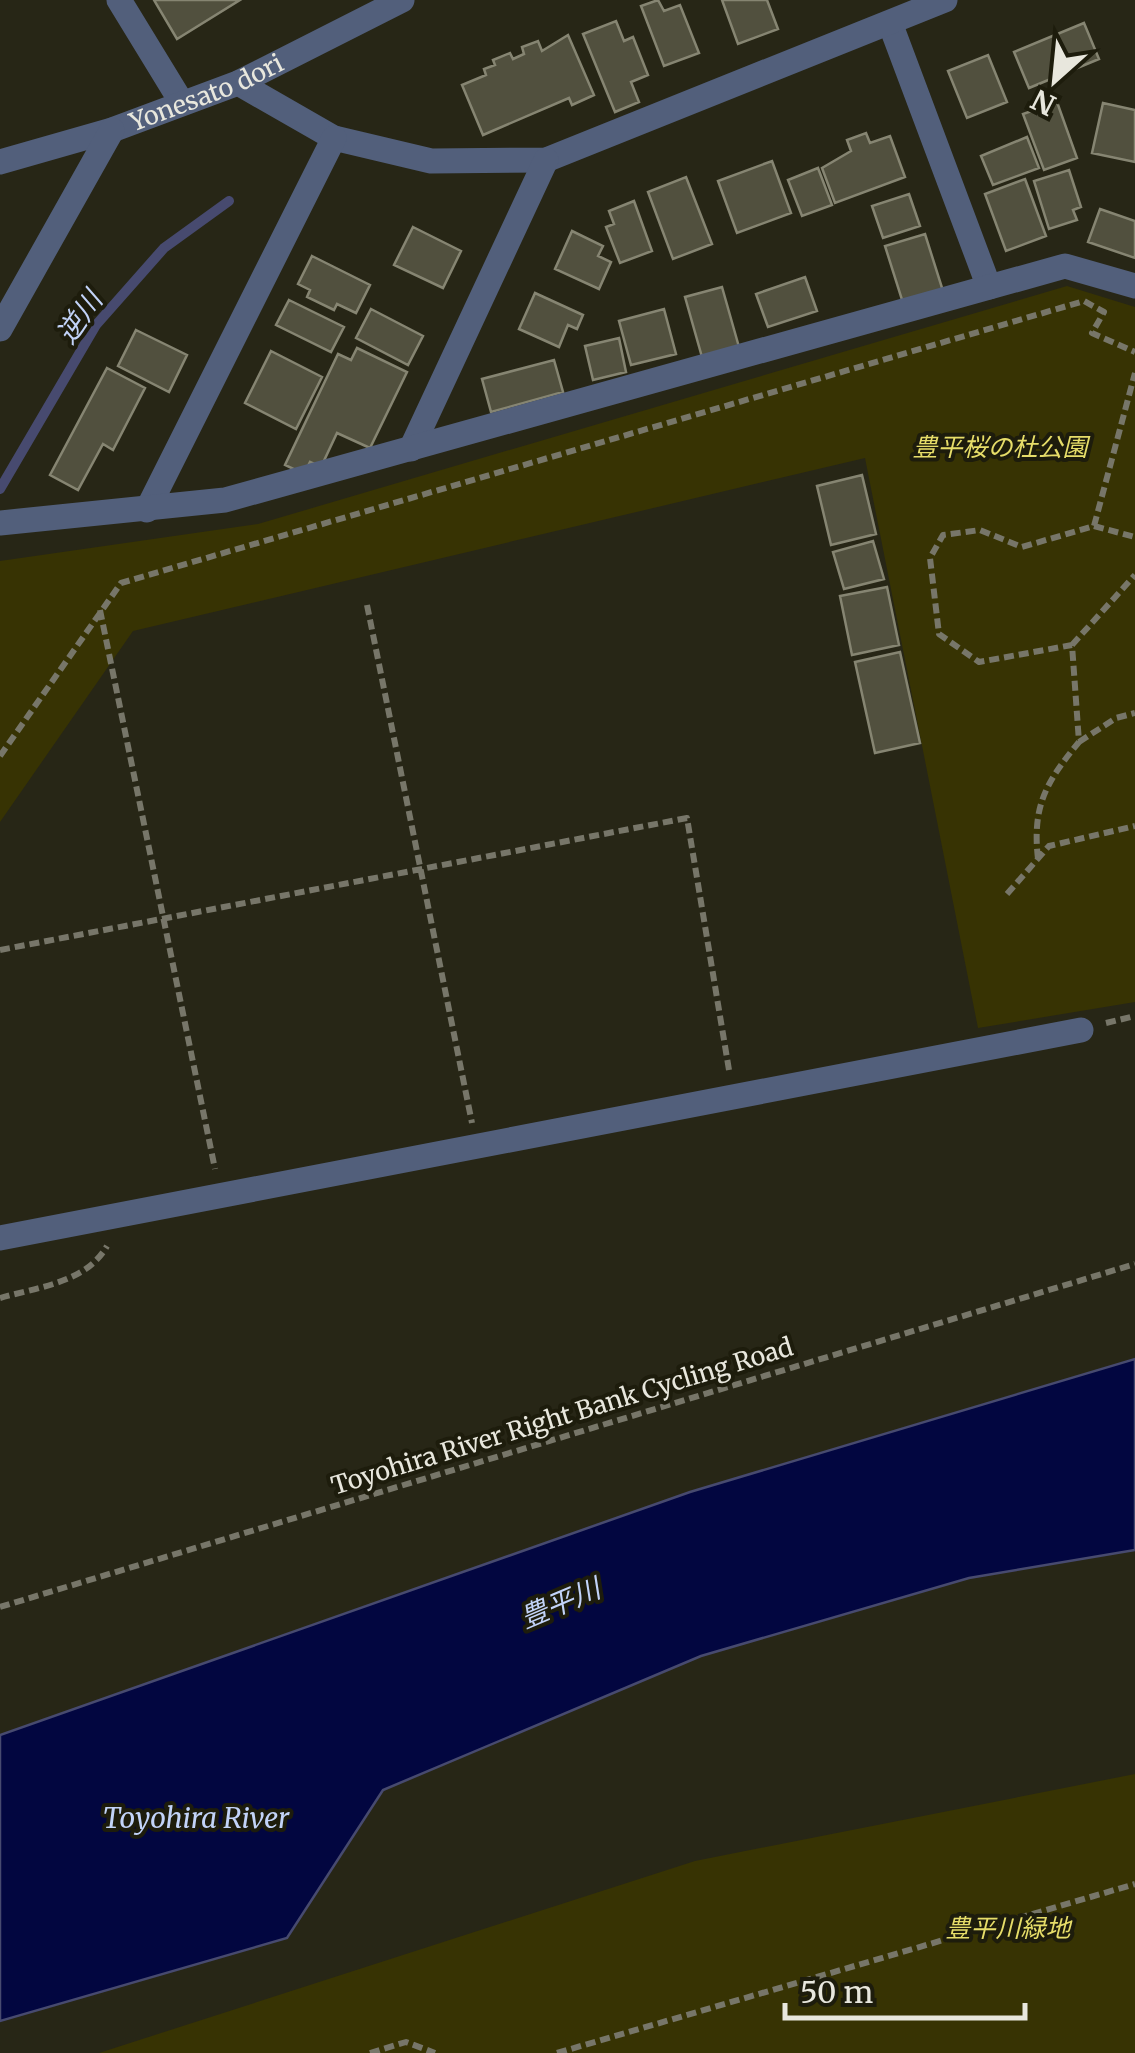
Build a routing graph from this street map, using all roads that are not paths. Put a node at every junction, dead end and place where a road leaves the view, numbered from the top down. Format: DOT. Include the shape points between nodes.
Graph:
graph roads {
  1 [pos="119,0"];
  2 [pos="402,0"];
  3 [pos="945,0"];
  4 [pos="890,22"];
  5 [pos="238,83"];
  6 [pos="182,103"];
  7 [pos="112,130"];
  8 [pos="334,138"];
  9 [pos="546,160"];
  10 [pos="0,162"];
  11 [pos="1135,286"];
  12 [pos="989,287"];
  13 [pos="0,330"];
  14 [pos="411,449"];
  15 [pos="147,510"];
  16 [pos="1,523"];
  17 [pos="1081,1030"];
  18 [pos="0,1238"];
  1 -- 6 [label="street"];
  2 -- 5 [label="street, Yonesato dori"];
  3 -- 4 [label="street"];
  4 -- 9 [label="street"];
  4 -- 12 [label="street"];
  5 -- 6 [label="street, Yonesato dori"];
  5 -- 8 [label="street"];
  6 -- 7 [label="street, Yonesato dori"];
  7 -- 10 [label="street, Yonesato dori"];
  7 -- 13 [label="street"];
  8 -- 9 [label="street" via="431,161"];
  8 -- 15 [label="street"];
  9 -- 14 [label="street"];
  11 -- 12 [label="street" via="1065,266"];
  12 -- 14 [label="street"];
  14 -- 15 [label="street" via="224,500"];
  15 -- 16 [label="street"];
  17 -- 18 [label="street" via="1046,1023 733,1096"];
}
